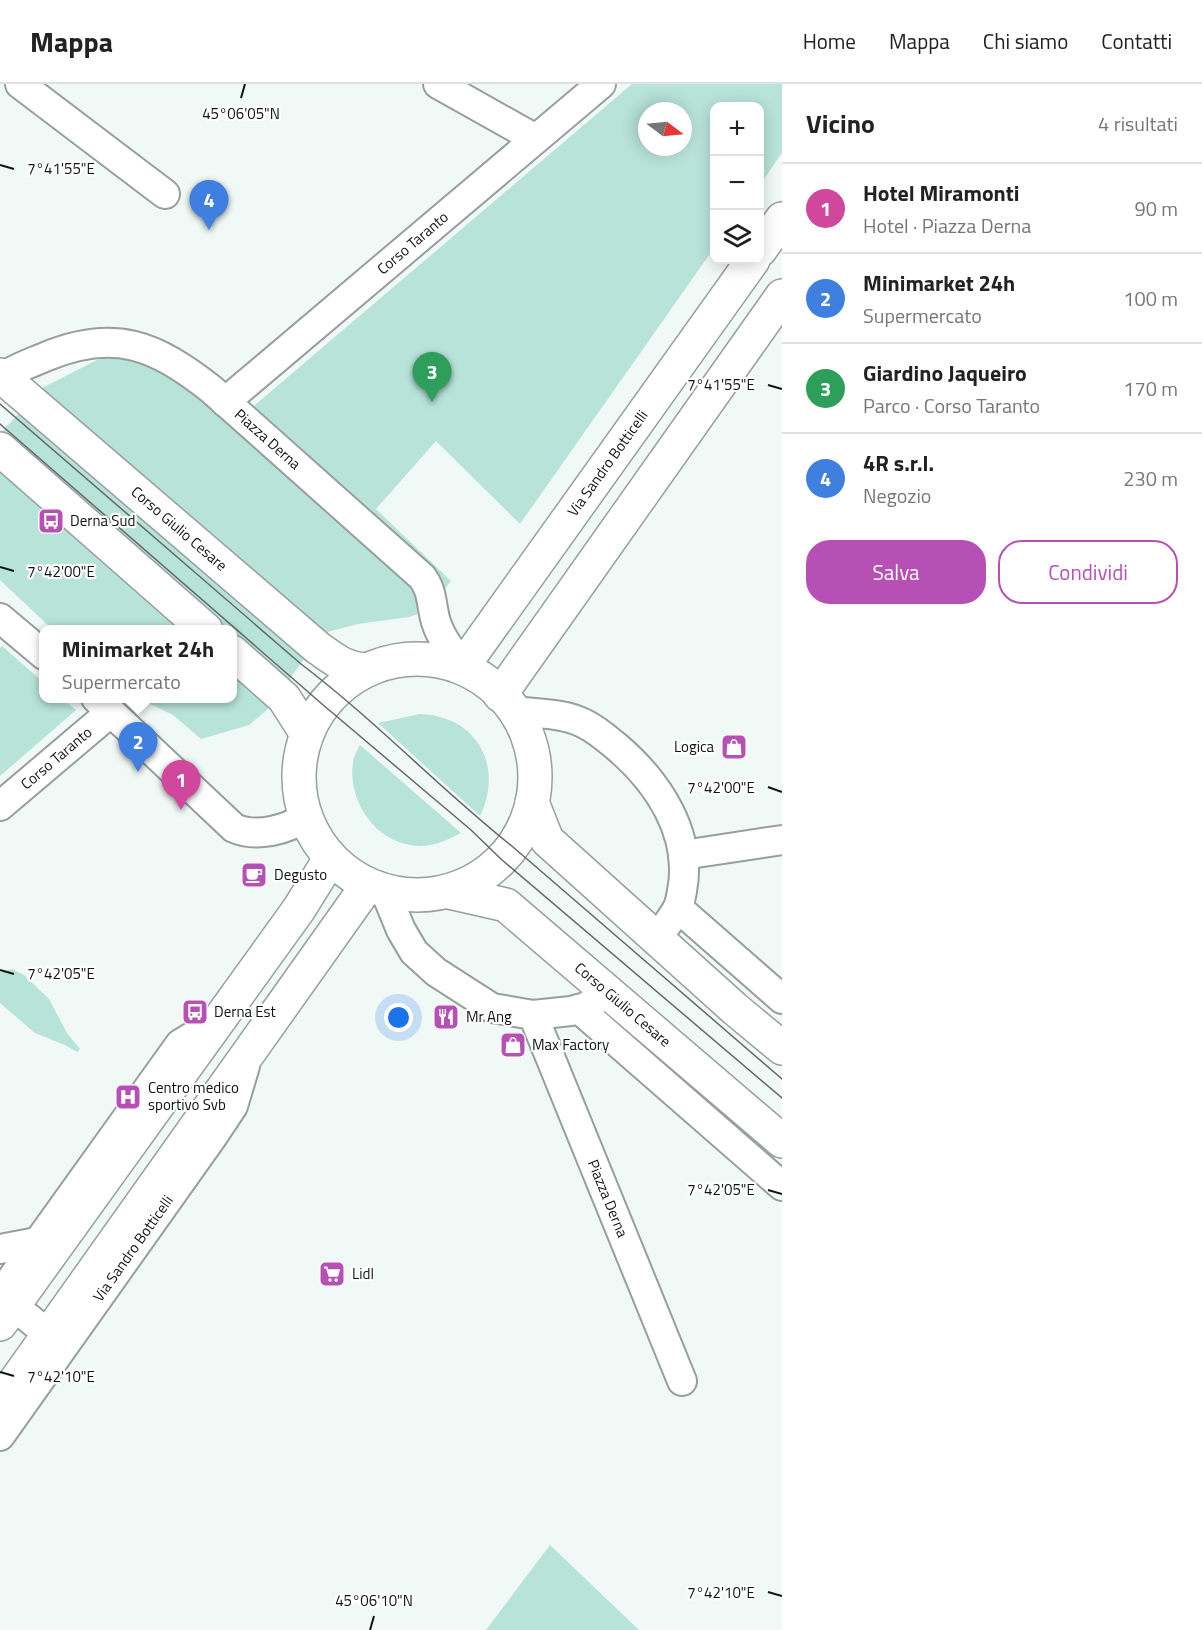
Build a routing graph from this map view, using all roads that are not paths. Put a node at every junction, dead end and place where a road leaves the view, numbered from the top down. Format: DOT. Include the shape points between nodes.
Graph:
graph roads {
  1 [pos="20,84"];
  2 [pos="438,84"];
  3 [pos="601,84"];
  4 [pos="534,138"];
  5 [pos="165,194"];
  6 [pos="782,219"];
  7 [pos="764,243"];
  8 [pos="750,264"];
  9 [pos="782,296"];
  10 [pos="1,377"];
  11 [pos="225,402"];
  12 [pos="0,449"];
  13 [pos="0,618"];
  14 [pos="200,625"];
  15 [pos="39,651"];
  16 [pos="237,656"];
  17 [pos="463,666"];
  18 [pos="365,670"];
  19 [pos="508,703"];
  20 [pos="104,705"];
  21 [pos="307,734"];
  22 [pos="532,802"];
  23 [pos="0,806"];
  24 [pos="306,816"];
  25 [pos="782,840"];
  26 [pos="683,855"];
  27 [pos="330,859"];
  28 [pos="376,888"];
  29 [pos="449,892"];
  30 [pos="678,908"];
  31 [pos="656,939"];
  32 [pos="607,992"];
  33 [pos="782,999"];
  34 [pos="579,1010"];
  35 [pos="533,1015"];
  36 [pos="218,1021"];
  37 [pos="659,1036"];
  38 [pos="782,1048"];
  39 [pos="685,1100"];
  40 [pos="782,1141"];
  41 [pos="782,1186"];
  42 [pos="37,1242"];
  43 [pos="0,1249"];
  44 [pos="3,1305"];
  45 [pos="56,1340"];
  46 [pos="682,1381"];
  47 [pos="0,1403"];
  48 [pos="0,1436"];
  1 -- 5 [label="street"];
  2 -- 4 [label="street"];
  3 -- 4 [label="street, Corso Taranto"];
  4 -- 11 [label="street, Corso Taranto"];
  6 -- 7 [label="main road"];
  8 -- 17 [label="main road, Via Sandro Botticelli"];
  9 -- 19 [label="main road"];
  10 -- 11 [label="street, Piazza Derna" via="73,346 118,342 163,356 195,376"];
  10 -- 18 [label="main road, Corso Giulio Cesare" via="318,648 343,666"];
  11 -- 17 [label="street, Piazza Derna" via="422,577 430,592 439,631"];
  12 -- 14 [label="main road"];
  13 -- 15 [label="street"];
  16 -- 21 [label="main road" via="284,698"];
  17 -- 18 [label="main road, Piazza Derna" via="440,659 409,657"];
  17 -- 19 [label="main road, Piazza Derna"];
  18 -- 21 [label="main road, Piazza Derna" via="335,690 316,713"];
  19 -- 22 [label="main road, Piazza Derna" via="526,731 532,750"];
  19 -- 26 [label="street" via="567,717 605,737 658,791"];
  20 -- 23 [label="street, Corso Taranto"];
  20 -- 24 [label="street" via="234,828 244,833 265,831 291,825"];
  21 -- 24 [label="main road, Piazza Derna" via="299,781"];
  22 -- 29 [label="main road, Piazza Derna" via="525,825 508,854 476,881"];
  22 -- 31 [label="main road" via="548,840"];
  24 -- 27 [label="main road, Piazza Derna"];
  25 -- 26 [label="street"];
  26 -- 30 [label="street" via="684,878"];
  27 -- 28 [label="main road, Piazza Derna"];
  27 -- 36 [label="main road"];
  28 -- 29 [label="main road, Piazza Derna" via="419,896"];
  28 -- 35 [label="street" via="414,952 428,965 492,1008"];
  28 -- 45 [label="main road, Via Sandro Botticelli" via="249,1053"];
  29 -- 32 [label="main road, Corso Giulio Cesare" via="506,906"];
  30 -- 31 [label="street"];
  30 -- 33 [label="street"];
  31 -- 38 [label="main road"];
  32 -- 34 [label="street"];
  32 -- 37 [label="main road, Corso Giulio Cesare"];
  34 -- 35 [label="street"];
  34 -- 39 [label="street"];
  35 -- 46 [label="street, Piazza Derna"];
  36 -- 42 [label="street" via="180,1044"];
  36 -- 44 [label="main road"];
  37 -- 39 [label="street"];
  37 -- 40 [label="main road, Corso Giulio Cesare"];
  39 -- 41 [label="street"];
  42 -- 43 [label="street"];
  42 -- 44 [label="street"];
  44 -- 45 [label="street"];
  45 -- 47 [label="main road, Via Sandro Botticelli"];
  45 -- 48 [label="street, Via Sandro Botticelli"];
}
